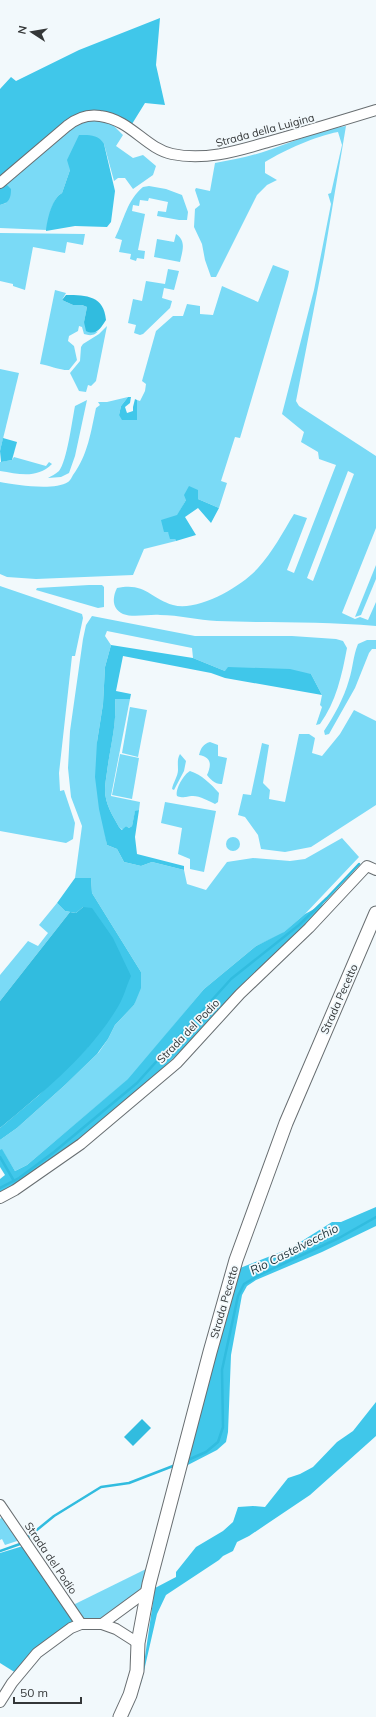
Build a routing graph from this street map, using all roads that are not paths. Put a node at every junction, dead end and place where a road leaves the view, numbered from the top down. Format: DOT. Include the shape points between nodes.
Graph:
graph roads {
  1 [pos="376,110"];
  2 [pos="0,183"];
  3 [pos="376,870"];
  4 [pos="376,913"];
  5 [pos="0,1198"];
  6 [pos="0,1505"];
  7 [pos="148,1590"];
  8 [pos="81,1624"];
  9 [pos="102,1624"];
  10 [pos="138,1643"];
  11 [pos="0,1702"];
  12 [pos="120,1717"];
  1 -- 2 [label="street, Strada della Luigina" via="256,147 208,156 171,154 125,124 103,116 84,116 74,120"];
  3 -- 5 [label="street, Strada del Podio" via="367,866 309,928 240,994 177,1063 81,1144"];
  4 -- 7 [label="main road, Strada Pecetto" via="286,1123 236,1260"];
  6 -- 8 [label="street, Strada del Podio"];
  7 -- 9 [label="street"];
  7 -- 10 [label="main road, Strada Pecetto"];
  8 -- 9 [label="street"];
  8 -- 11 [label="street" via="71,1628 37,1653"];
  9 -- 10 [label="street"];
  10 -- 12 [label="main road, Strada Pecetto" via="138,1660 130,1695"];
}
